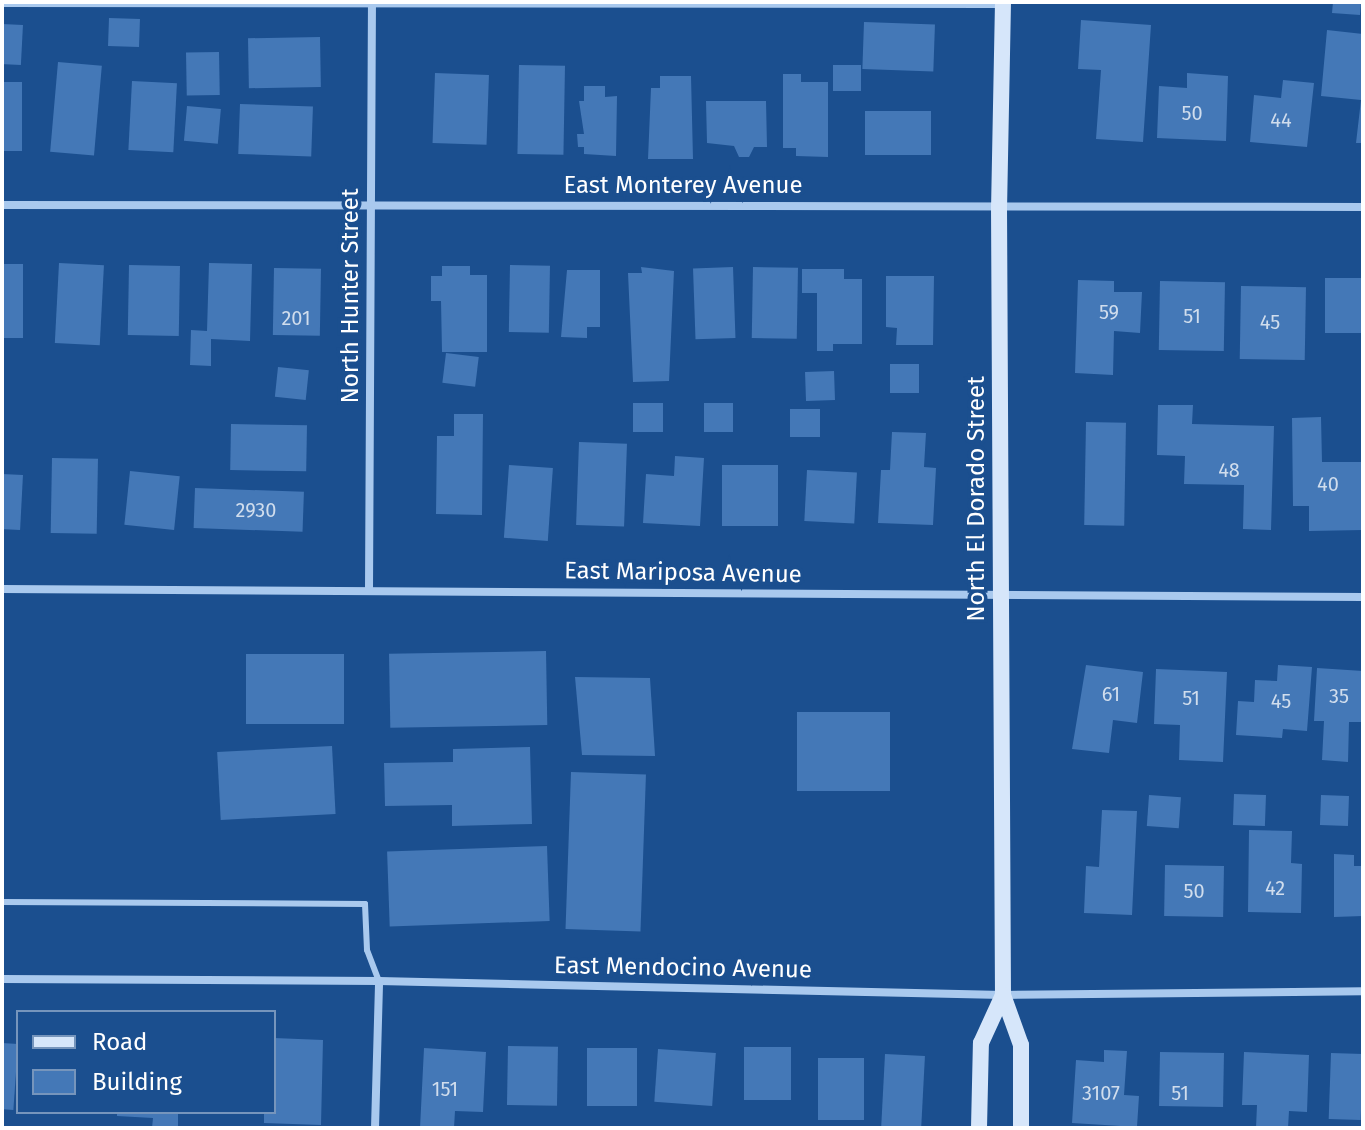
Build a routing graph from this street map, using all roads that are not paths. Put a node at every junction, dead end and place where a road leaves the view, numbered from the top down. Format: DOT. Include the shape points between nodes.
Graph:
graph roads {
  1 [pos="2,4"];
  2 [pos="372,4"];
  3 [pos="1003,4"];
  4 [pos="2,205"];
  5 [pos="371,205"];
  6 [pos="999,206"];
  7 [pos="1363,207"];
  8 [pos="2,589"];
  9 [pos="369,590"];
  10 [pos="1002,596"];
  11 [pos="1363,597"];
  12 [pos="2,902"];
  13 [pos="2,979"];
  14 [pos="379,981"];
  15 [pos="1363,991"];
  16 [pos="1003,995"];
  17 [pos="375,1128"];
  18 [pos="979,1128"];
  19 [pos="1021,1128"];
  1 -- 2 [label="lane"];
  2 -- 3 [label="lane"];
  2 -- 5 [label="street, North Hunter Street"];
  3 -- 6 [label="main road, North El Dorado Street"];
  4 -- 5 [label="street, East Monterey Avenue"];
  5 -- 6 [label="street, East Monterey Avenue"];
  5 -- 9 [label="street, North Hunter Street"];
  6 -- 7 [label="street, East Monterey Avenue"];
  6 -- 10 [label="main road, North El Dorado Street"];
  8 -- 9 [label="street, East Mariposa Avenue"];
  9 -- 10 [label="street, East Mariposa Avenue"];
  10 -- 11 [label="street, East Mariposa Avenue"];
  10 -- 16 [label="main road, North El Dorado Street"];
  12 -- 14 [label="lane" via="365,904 367,950"];
  13 -- 14 [label="street, East Mendocino Avenue"];
  14 -- 16 [label="street, East Mendocino Avenue"];
  14 -- 17 [label="street"];
  15 -- 16 [label="street, East Mendocino Avenue"];
  16 -- 18 [label="main road, North El Dorado Street" via="981,1043"];
  16 -- 19 [label="main road, North El Dorado Street" via="1021,1045"];
}
